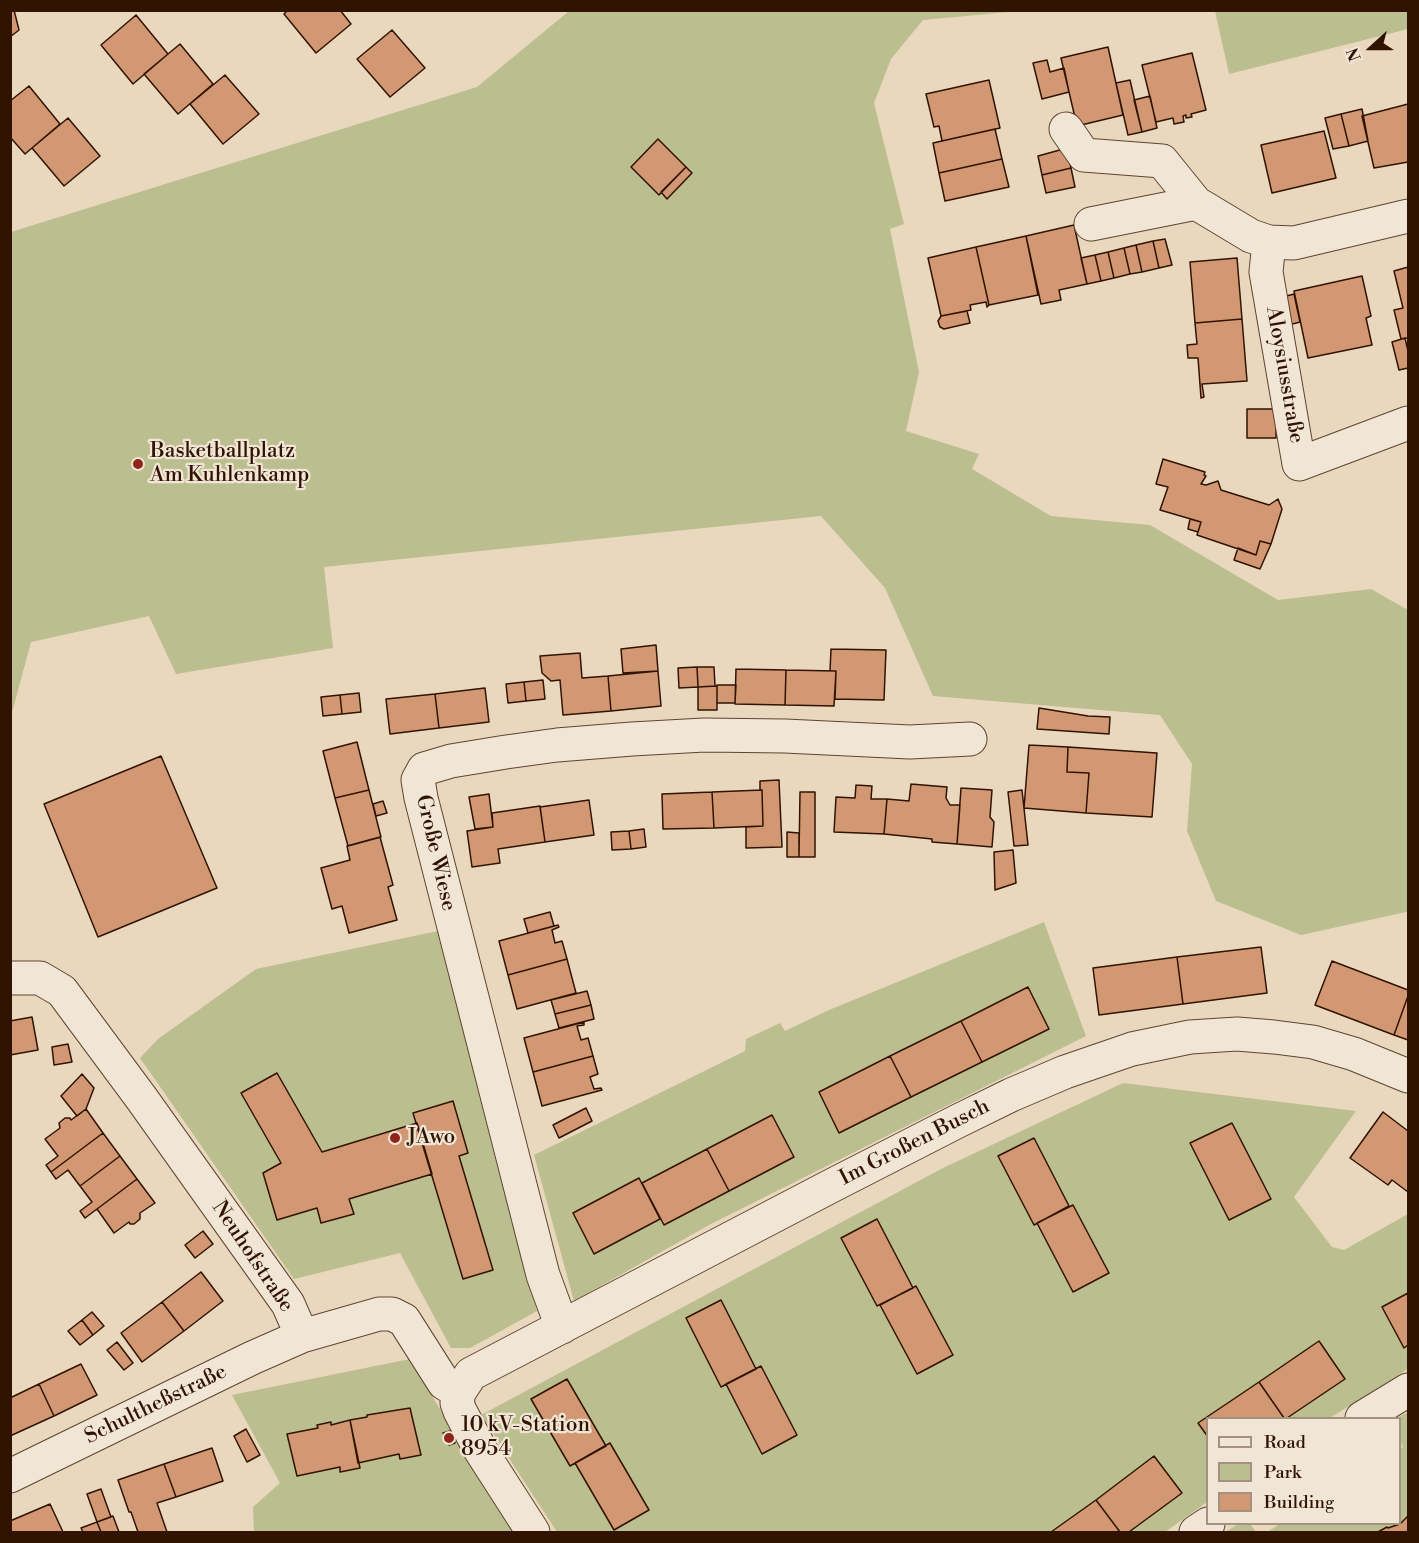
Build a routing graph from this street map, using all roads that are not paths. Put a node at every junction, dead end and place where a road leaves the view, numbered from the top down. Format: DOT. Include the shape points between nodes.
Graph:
graph roads {
  1 [pos="1066,129"];
  2 [pos="1196,203"];
  3 [pos="1408,216"];
  4 [pos="1091,224"];
  5 [pos="1269,242"];
  6 [pos="1408,423"];
  7 [pos="970,739"];
  8 [pos="10,978"];
  9 [pos="1408,1076"];
  10 [pos="562,1328"];
  11 [pos="302,1336"];
  12 [pos="1408,1390"];
  13 [pos="459,1392"];
  14 [pos="1365,1417"];
  15 [pos="10,1476"];
  16 [pos="533,1533"];
  1 -- 2 [label="street" via="1084,155 1162,161"];
  2 -- 4 [label="street"];
  2 -- 5 [label="street" via="1251,236"];
  3 -- 5 [label="street" via="1294,243"];
  5 -- 6 [label="street, Aloysiusstraße" via="1266,272 1299,464"];
  7 -- 10 [label="street, Große Wiese" via="910,742 704,735 556,745 451,761 424,769 418,780 429,832 543,1275"];
  8 -- 11 [label="street, Neuhofstraße" via="40,978 62,991 288,1304"];
  9 -- 10 [label="street, Im Großen Busch" via="1313,1042 1274,1037 1190,1037 1132,1049 1011,1095"];
  10 -- 13 [label="street, Im Großen Busch" via="471,1374"];
  11 -- 13 [label="street, Neuhofstraße" via="379,1314 392,1314 404,1320 444,1383"];
  11 -- 15 [label="street, Schultheßstraße"];
  12 -- 14 [label="street"];
  13 -- 16 [label="street" via="460,1412"];
}
